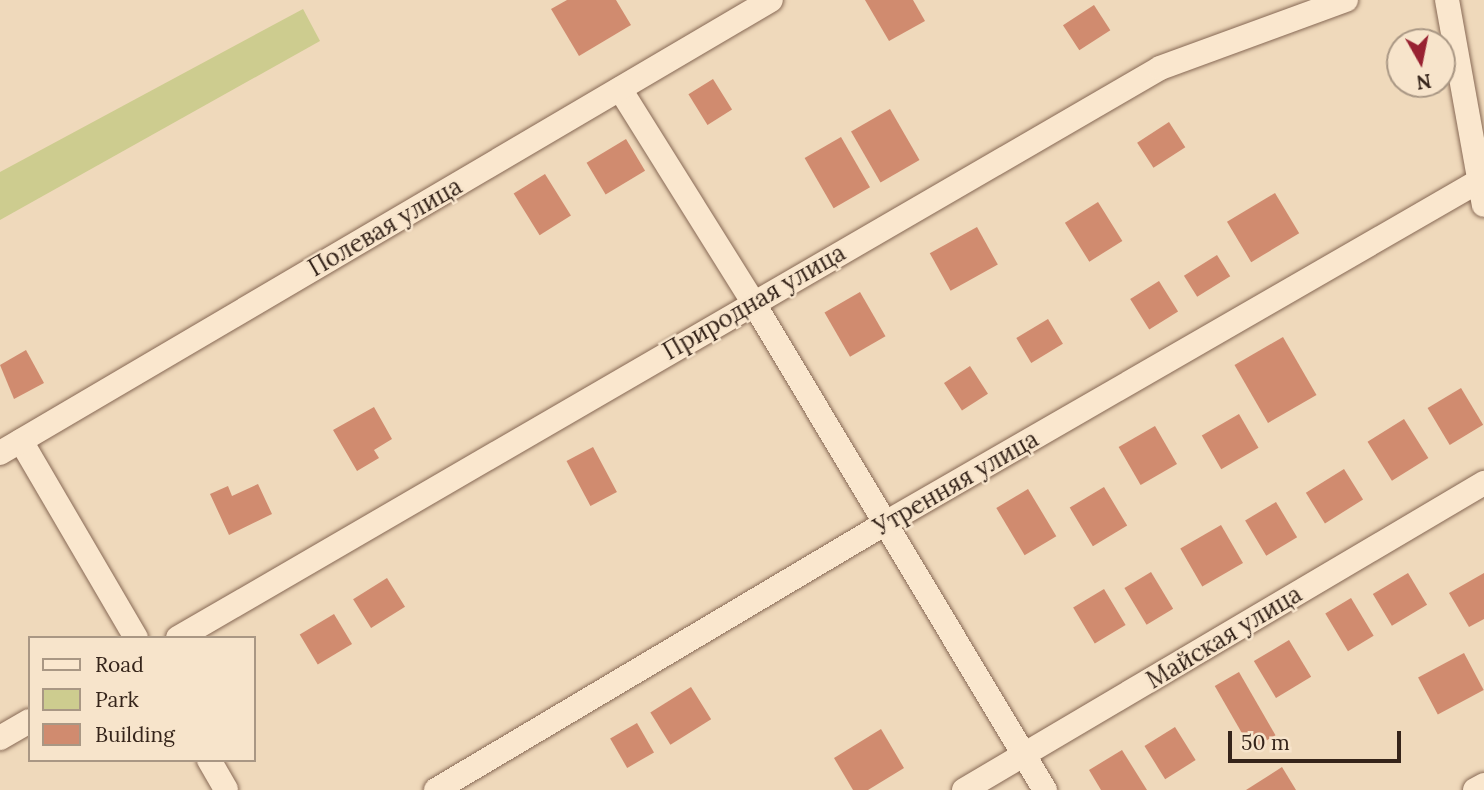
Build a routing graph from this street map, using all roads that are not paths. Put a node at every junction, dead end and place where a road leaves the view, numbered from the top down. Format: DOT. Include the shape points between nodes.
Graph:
graph roads {
  1 [pos="771,0"];
  2 [pos="1346,0"];
  3 [pos="1447,0"];
  4 [pos="620,89"];
  5 [pos="1482,193"];
  6 [pos="753,302"];
  7 [pos="11,447"];
  8 [pos="1484,483"];
  9 [pos="884,524"];
  10 [pos="135,636"];
  11 [pos="181,636"];
  12 [pos="28,722"];
  13 [pos="0,738"];
  14 [pos="1024,755"];
  15 [pos="210,762"];
  16 [pos="1484,785"];
  17 [pos="226,790"];
  18 [pos="436,790"];
  19 [pos="964,790"];
  20 [pos="1045,790"];
  21 [pos="1475,790"];
  1 -- 4 [label="street, Полевая улица"];
  2 -- 6 [label="street, Природная улица" via="1160,68"];
  3 -- 5 [label="street"];
  4 -- 6 [label="street"];
  4 -- 7 [label="street, Полевая улица"];
  5 -- 9 [label="street, Утренняя улица"];
  6 -- 9 [label="street"];
  6 -- 11 [label="street, Природная улица"];
  7 -- 10 [label="street"];
  8 -- 14 [label="street, Майская улица"];
  9 -- 14 [label="street"];
  9 -- 18 [label="street, Утренняя улица"];
  12 -- 13 [label="street"];
  14 -- 19 [label="street, Майская улица"];
  14 -- 20 [label="street"];
  15 -- 17 [label="street"];
  16 -- 21 [label="street"];
}
